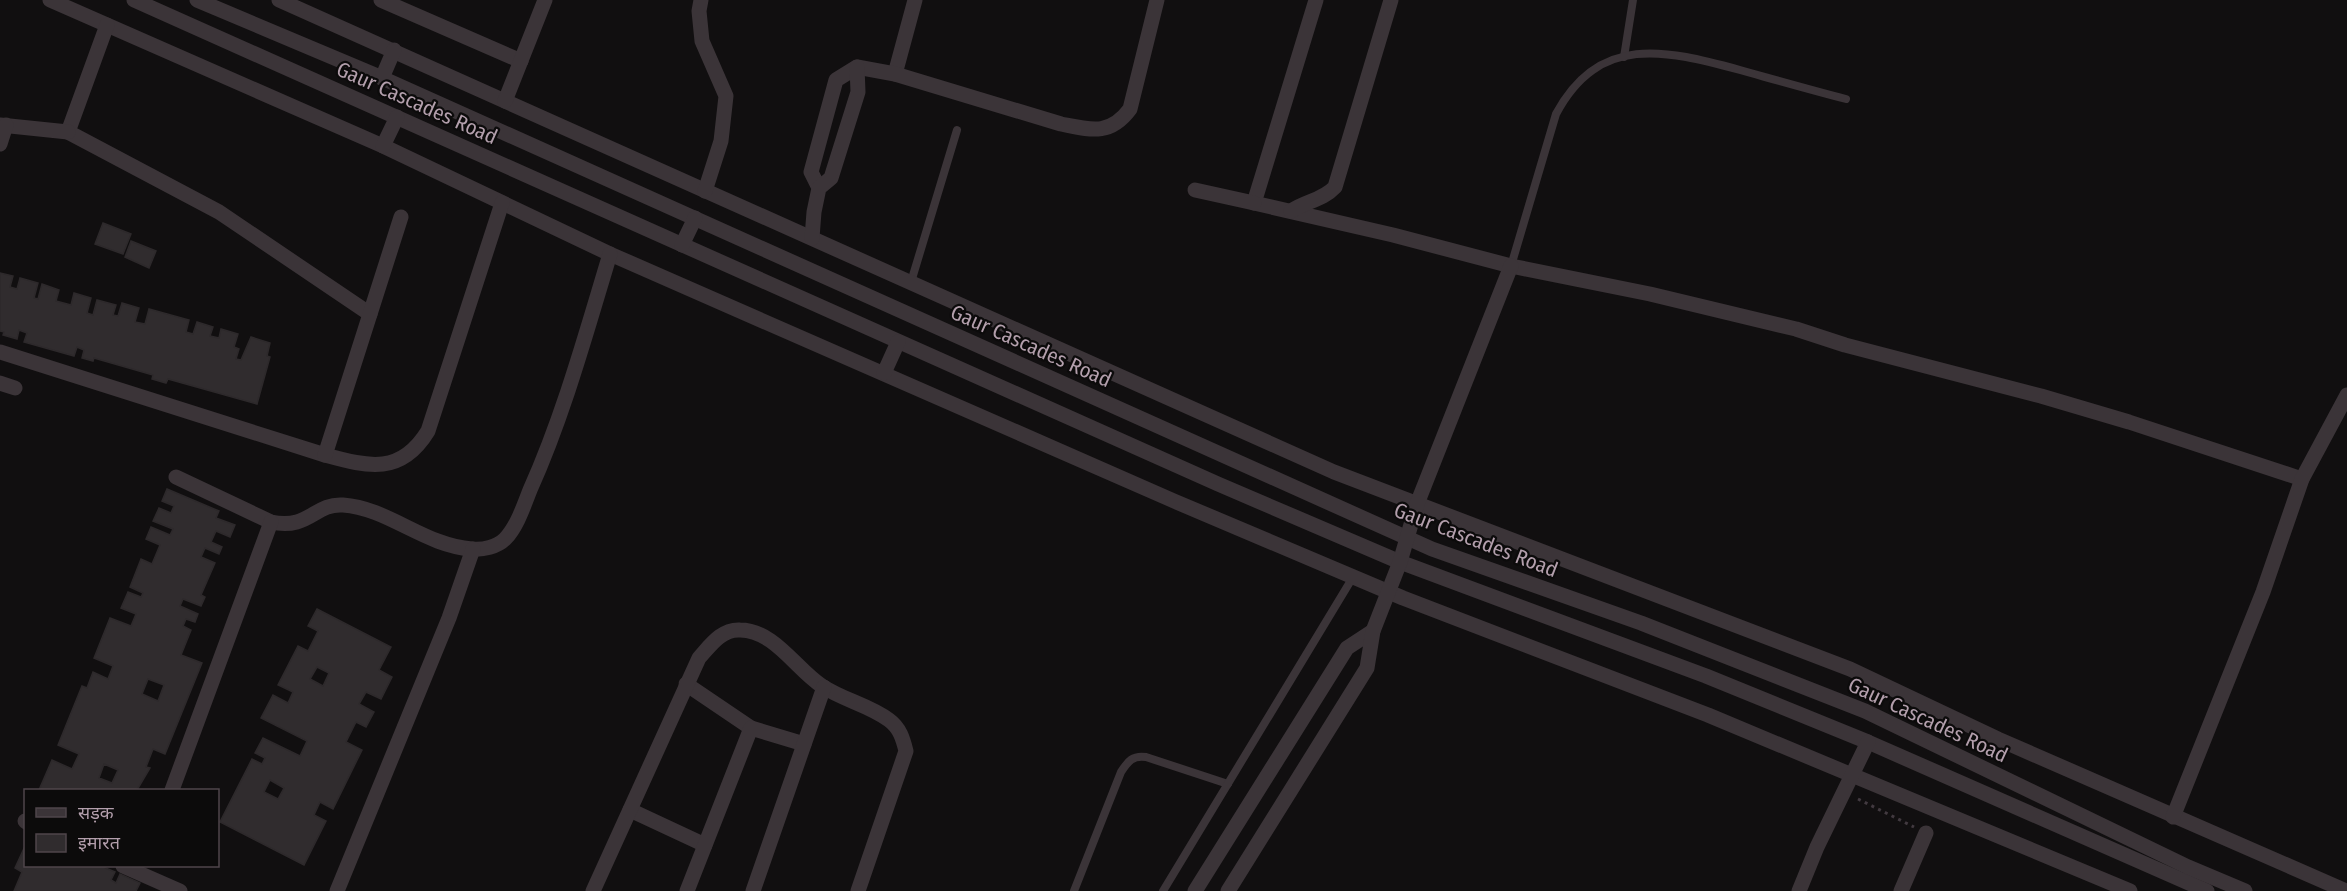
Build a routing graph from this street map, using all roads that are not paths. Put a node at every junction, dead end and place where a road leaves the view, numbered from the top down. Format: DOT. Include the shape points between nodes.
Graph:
graph roads {
  1 [pos="50,0"];
  2 [pos="134,0"];
  3 [pos="197,0"];
  4 [pos="279,0"];
  5 [pos="381,0"];
  6 [pos="545,0"];
  7 [pos="701,0"];
  8 [pos="915,0"];
  9 [pos="1157,0"];
  10 [pos="1316,0"];
  11 [pos="1391,0"];
  12 [pos="1634,0"];
  13 [pos="298,4"];
  14 [pos="397,4"];
  15 [pos="107,25"];
  16 [pos="394,50"];
  17 [pos="1624,57"];
  18 [pos="521,61"];
  19 [pos="857,67"];
  20 [pos="896,74"];
  21 [pos="382,78"];
  22 [pos="1846,99"];
  23 [pos="505,101"];
  24 [pos="397,117"];
  25 [pos="3,125"];
  26 [pos="957,130"];
  27 [pos="68,132"];
  28 [pos="0,144"];
  29 [pos="383,146"];
  30 [pos="819,188"];
  31 [pos="1195,190"];
  32 [pos="705,191"];
  33 [pos="502,203"];
  34 [pos="1254,203"];
  35 [pos="1291,211"];
  36 [pos="401,217"];
  37 [pos="695,218"];
  38 [pos="812,238"];
  39 [pos="682,245"];
  40 [pos="610,254"];
  41 [pos="1511,266"];
  42 [pos="911,282"];
  43 [pos="370,314"];
  44 [pos="898,342"];
  45 [pos="0,352"];
  46 [pos="884,373"];
  47 [pos="2347,394"];
  48 [pos="325,455"];
  49 [pos="176,477"];
  50 [pos="2302,479"];
  51 [pos="1417,504"];
  52 [pos="271,522"];
  53 [pos="1406,538"];
  54 [pos="473,549"];
  55 [pos="1400,562"];
  56 [pos="1353,577"];
  57 [pos="1389,592"];
  58 [pos="1373,631"];
  59 [pos="686,684"];
  60 [pos="824,687"];
  61 [pos="751,728"];
  62 [pos="1868,742"];
  63 [pos="804,744"];
  64 [pos="1851,774"];
  65 [pos="1228,784"];
  66 [pos="172,789"];
  67 [pos="630,810"];
  68 [pos="2173,817"];
  69 [pos="1926,833"];
  70 [pos="705,845"];
  71 [pos="142,869"];
  72 [pos="2113,887"];
  73 [pos="180,891"];
  74 [pos="337,891"];
  75 [pos="593,891"];
  76 [pos="687,891"];
  77 [pos="753,891"];
  78 [pos="858,891"];
  79 [pos="1074,891"];
  80 [pos="1163,891"];
  81 [pos="1195,891"];
  82 [pos="1228,891"];
  83 [pos="1799,891"];
  84 [pos="1901,891"];
  85 [pos="2130,891"];
  86 [pos="2207,891"];
  87 [pos="2245,891"];
  88 [pos="2346,891"];
  1 -- 15 [label="street"];
  2 -- 24 [label="street, Gaur Cascades Road"];
  3 -- 21 [label="street, Gaur Cascades Road"];
  4 -- 13 [label="street"];
  5 -- 14 [label="street"];
  6 -- 18 [label="street"];
  7 -- 32 [label="street" via="702,40 726,96 722,141"];
  8 -- 20 [label="street"];
  9 -- 20 [label="street" via="1130,109 1120,122 1107,128 1061,124"];
  10 -- 34 [label="street"];
  11 -- 35 [label="street" via="1335,187 1326,196"];
  12 -- 17 [label="lane"];
  13 -- 16 [label="street"];
  14 -- 18 [label="street"];
  15 -- 27 [label="street"];
  15 -- 29 [label="street"];
  16 -- 21 [label="street"];
  16 -- 23 [label="street"];
  17 -- 22 [label="lane" via="1653,52 1697,58"];
  17 -- 41 [label="lane" via="1585,74 1568,91 1556,114"];
  18 -- 23 [label="street"];
  19 -- 20 [label="street"];
  19 -- 30 [label="street" via="858,92 831,178"];
  19 -- 30 [label="street" via="836,80 811,172"];
  21 -- 37 [label="street, Gaur Cascades Road"];
  23 -- 32 [label="street"];
  24 -- 29 [label="street"];
  24 -- 39 [label="street, Gaur Cascades Road"];
  25 -- 27 [label="street"];
  25 -- 28 [label="street"];
  26 -- 42 [label="lane"];
  27 -- 43 [label="street" via="219,212"];
  29 -- 33 [label="street"];
  30 -- 38 [label="street"];
  31 -- 34 [label="street"];
  32 -- 38 [label="street"];
  33 -- 40 [label="street"];
  33 -- 48 [label="street" via="428,431 417,449 384,464 361,465"];
  34 -- 35 [label="street"];
  35 -- 41 [label="street"];
  36 -- 43 [label="street"];
  37 -- 39 [label="street"];
  37 -- 53 [label="street, Gaur Cascades Road"];
  38 -- 42 [label="street"];
  39 -- 44 [label="street, Gaur Cascades Road"];
  40 -- 46 [label="street"];
  40 -- 54 [label="street" via="560,419 519,517 506,539 492,547"];
  41 -- 50 [label="street" via="1796,329 2118,418"];
  41 -- 51 [label="street"];
  42 -- 51 [label="street" via="1334,472"];
  43 -- 48 [label="street"];
  44 -- 46 [label="street"];
  44 -- 55 [label="street, Gaur Cascades Road"];
  45 -- 48 [label="street"];
  46 -- 56 [label="street"];
  47 -- 50 [label="street"];
  49 -- 52 [label="street"];
  50 -- 68 [label="street" via="2263,592"];
  51 -- 53 [label="street"];
  51 -- 68 [label="street" via="1850,669"];
  52 -- 54 [label="street" via="300,523 327,507 342,505 369,512 448,546"];
  52 -- 66 [label="street"];
  53 -- 55 [label="street"];
  53 -- 87 [label="street, Gaur Cascades Road" via="1641,623 1865,711"];
  54 -- 74 [label="street" via="449,618"];
  55 -- 57 [label="street"];
  55 -- 62 [label="street, Gaur Cascades Road" via="1706,676"];
  56 -- 57 [label="street"];
  56 -- 65 [label="lane"];
  57 -- 58 [label="street"];
  57 -- 64 [label="street"];
  58 -- 81 [label="street" via="1347,648"];
  58 -- 82 [label="street" via="1367,668"];
  59 -- 60 [label="street" via="699,658 720,635 739,630 759,634"];
  59 -- 61 [label="street"];
  59 -- 67 [label="street"];
  60 -- 63 [label="street"];
  60 -- 78 [label="street" via="889,720 902,735 906,751"];
  61 -- 63 [label="street"];
  61 -- 70 [label="street"];
  62 -- 64 [label="street"];
  62 -- 86 [label="street, Gaur Cascades Road"];
  63 -- 77 [label="street"];
  64 -- 72 [label="street"];
  64 -- 83 [label="street"];
  65 -- 79 [label="lane" via="1146,757 1128,761"];
  65 -- 80 [label="lane"];
  67 -- 70 [label="street"];
  67 -- 75 [label="street"];
  68 -- 88 [label="street"];
  69 -- 84 [label="street"];
  70 -- 76 [label="street"];
  71 -- 73 [label="street"];
  72 -- 85 [label="street"];
}
